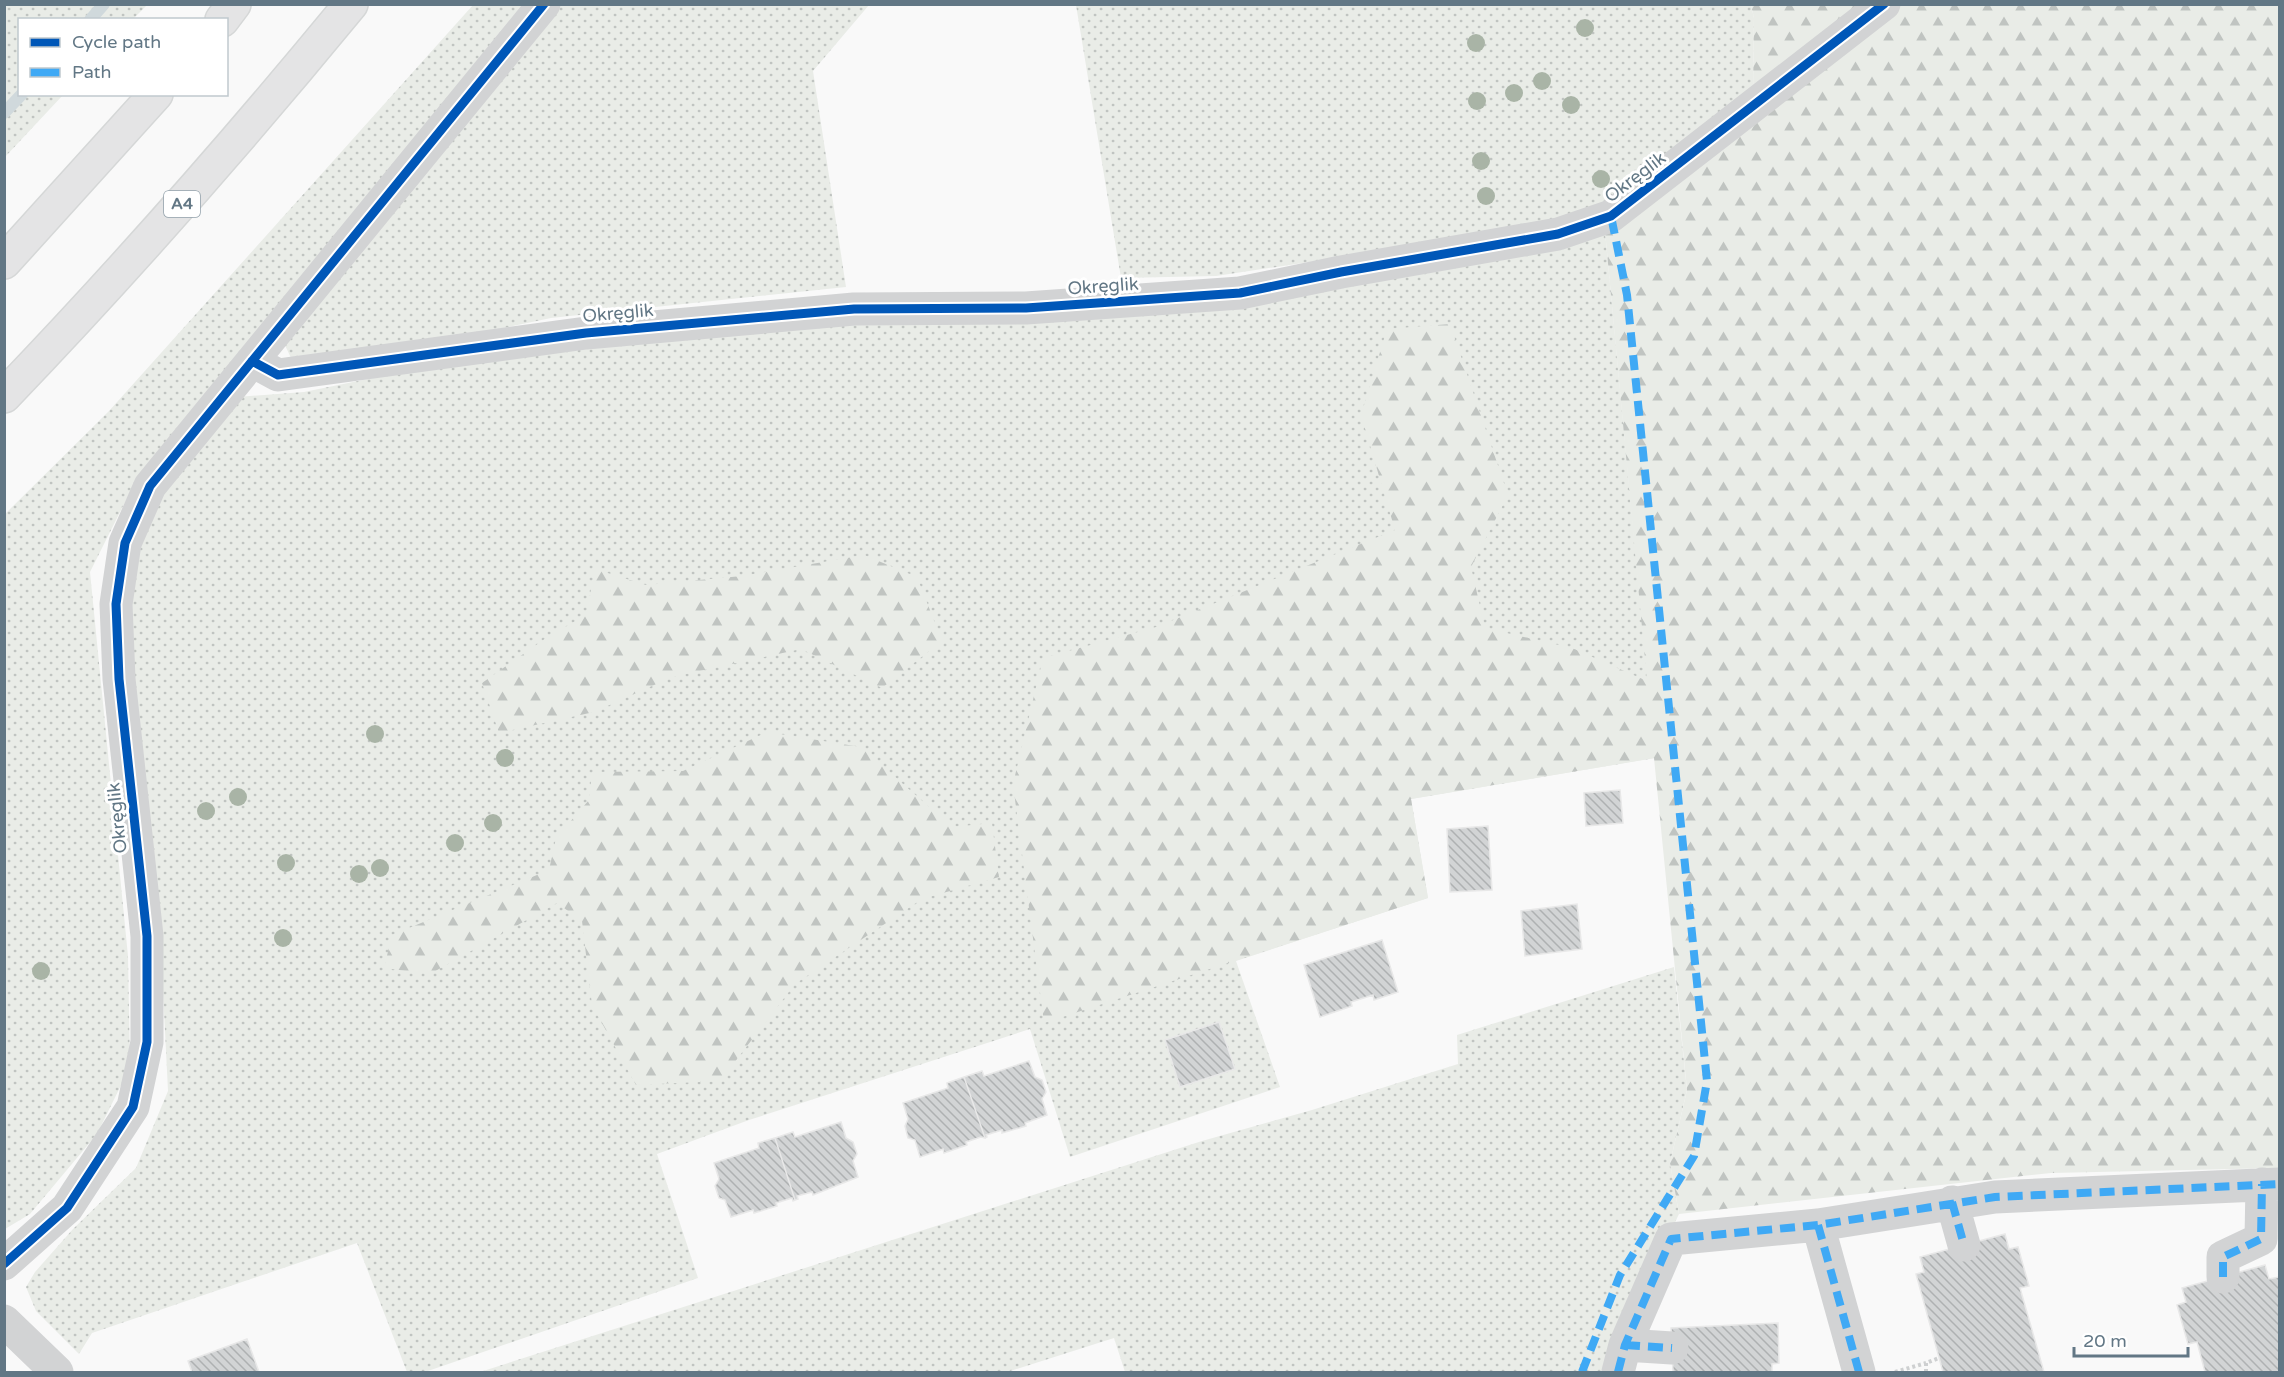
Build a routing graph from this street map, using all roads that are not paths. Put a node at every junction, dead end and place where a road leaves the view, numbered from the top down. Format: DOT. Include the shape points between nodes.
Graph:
graph roads {
  1 [pos="234,4"];
  2 [pos="351,4"];
  3 [pos="544,4"];
  4 [pos="1884,4"];
  5 [pos="224,18"];
  6 [pos="154,96"];
  7 [pos="4,262"];
  8 [pos="252,361"];
  9 [pos="4,396"];
  10 [pos="2271,1184"];
  11 [pos="1952,1203"];
  12 [pos="1818,1225"];
  13 [pos="1964,1245"];
  14 [pos="4,1264"];
  15 [pos="2223,1277"];
  16 [pos="4,1321"];
  17 [pos="1672,1348"];
  18 [pos="1622,1359"];
  19 [pos="57,1372"];
  20 [pos="1859,1372"];
  1 -- 5 [label="highway"];
  2 -- 9 [label="highway, A4" via="158,231"];
  3 -- 8 [label="street, Okręglik"];
  4 -- 8 [label="street, Okręglik" via="1611,216 1558,234 1240,293 1026,308 854,309 586,333 278,375"];
  6 -- 7 [label="highway"];
  8 -- 14 [label="street, Okręglik" via="150,486 125,543 116,604 119,679 147,936 147,1042 133,1107 67,1208"];
  10 -- 11 [label="street" via="1995,1197"];
  10 -- 15 [label="street" via="2261,1239 2223,1257"];
  11 -- 12 [label="street"];
  11 -- 13 [label="street"];
  12 -- 18 [label="street" via="1671,1239"];
  12 -- 20 [label="street"];
  16 -- 19 [label="street"];
  17 -- 18 [label="street"];
}
